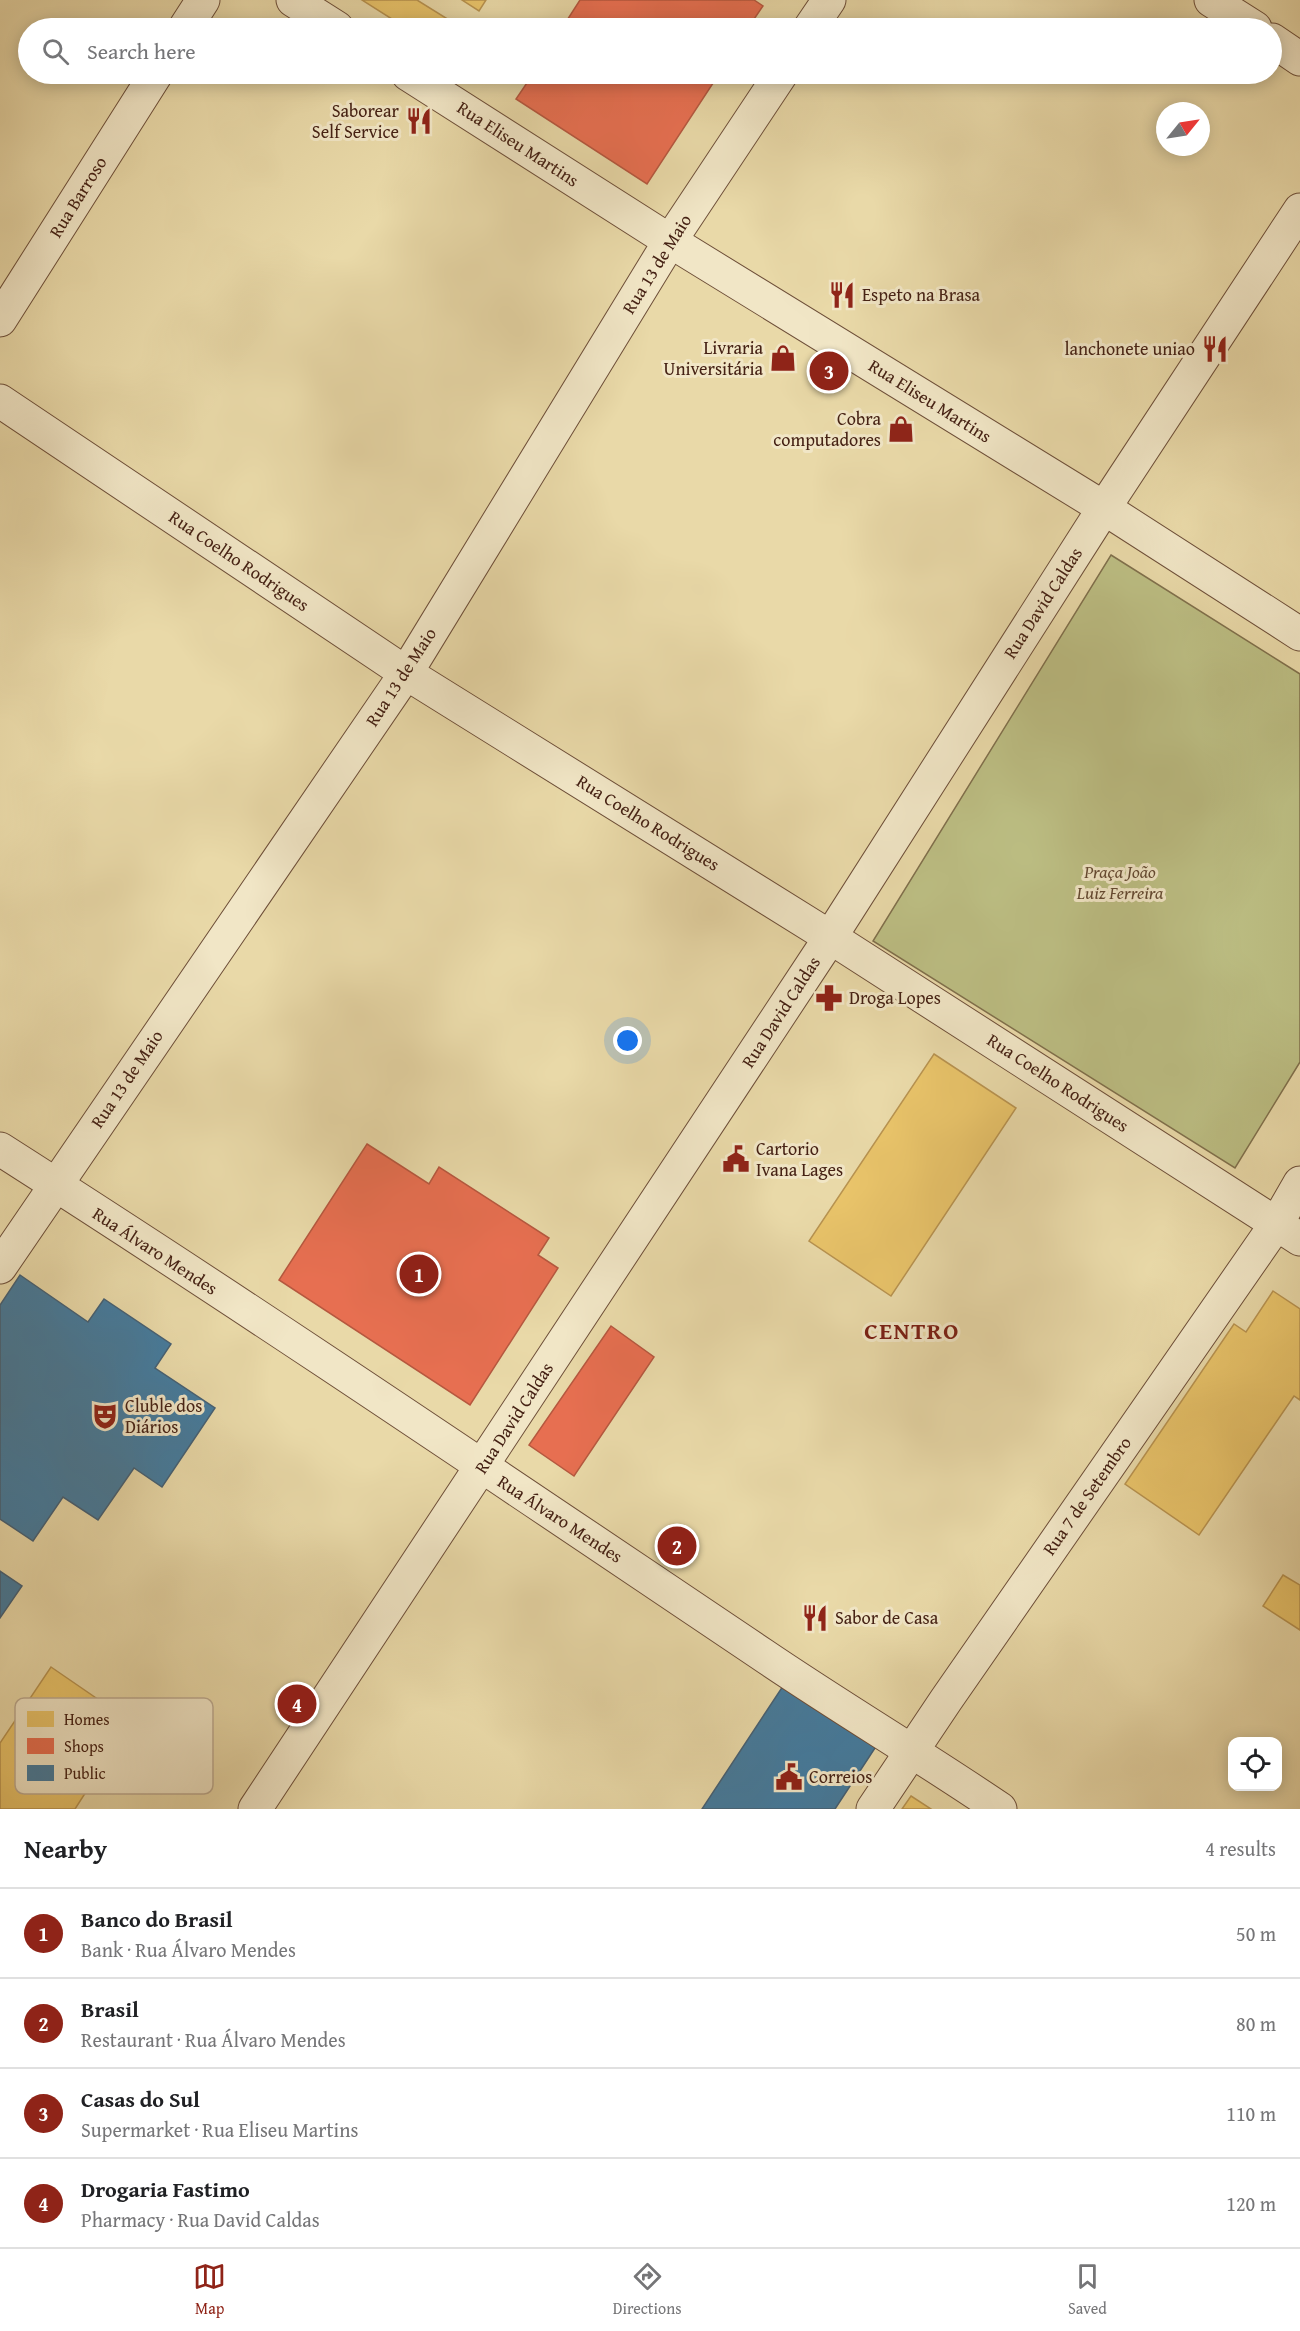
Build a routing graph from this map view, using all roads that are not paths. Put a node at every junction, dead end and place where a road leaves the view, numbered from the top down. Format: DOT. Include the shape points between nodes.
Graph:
graph roads {
  1 [pos="203,0"];
  2 [pos="292,0"];
  3 [pos="829,0"];
  4 [pos="1211,0"];
  5 [pos="191,18"];
  6 [pos="321,18"];
  7 [pos="817,18"];
  8 [pos="1239,18"];
  9 [pos="1282,47"];
  10 [pos="1300,59"];
  11 [pos="150,84"];
  12 [pos="424,84"];
  13 [pos="774,84"];
  14 [pos="1300,210"];
  15 [pos="670,241"];
  16 [pos="0,320"];
  17 [pos="0,401"];
  18 [pos="1104,508"];
  19 [pos="1300,634"];
  20 [pos="406,673"];
  21 [pos="830,937"];
  22 [pos="0,1149"];
  23 [pos="1300,1183"];
  24 [pos="55,1185"];
  25 [pos="1288,1231"];
  26 [pos="0,1267"];
  27 [pos="482,1467"];
  28 [pos="913,1750"];
  29 [pos="255,1809"];
  30 [pos="873,1809"];
  31 [pos="1000,1809"];
  1 -- 5 [label="street"];
  2 -- 6 [label="street"];
  3 -- 7 [label="street"];
  4 -- 8 [label="street"];
  9 -- 10 [label="street"];
  11 -- 16 [label="street, Rua Barroso"];
  12 -- 15 [label="street, Rua Eliseu Martins"];
  13 -- 15 [label="street, Rua 13 de Maio"];
  14 -- 18 [label="street, Rua David Caldas"];
  15 -- 18 [label="street, Rua Eliseu Martins"];
  15 -- 20 [label="street, Rua 13 de Maio"];
  17 -- 20 [label="street, Rua Coelho Rodrigues"];
  18 -- 19 [label="street, Rua Eliseu Martins"];
  18 -- 21 [label="street, Rua David Caldas"];
  20 -- 21 [label="street, Rua Coelho Rodrigues"];
  20 -- 24 [label="street, Rua 13 de Maio"];
  21 -- 25 [label="street, Rua Coelho Rodrigues"];
  21 -- 27 [label="street, Rua David Caldas"];
  22 -- 24 [label="street, Rua Álvaro Mendes"];
  23 -- 25 [label="street, Rua 7 de Setembro"];
  24 -- 26 [label="street, Rua 13 de Maio"];
  24 -- 27 [label="street, Rua Álvaro Mendes"];
  25 -- 28 [label="street, Rua 7 de Setembro"];
  27 -- 28 [label="street, Rua Álvaro Mendes"];
  27 -- 29 [label="street, Rua David Caldas"];
  28 -- 30 [label="street, Rua 7 de Setembro"];
  28 -- 31 [label="street, Rua Álvaro Mendes"];
}
